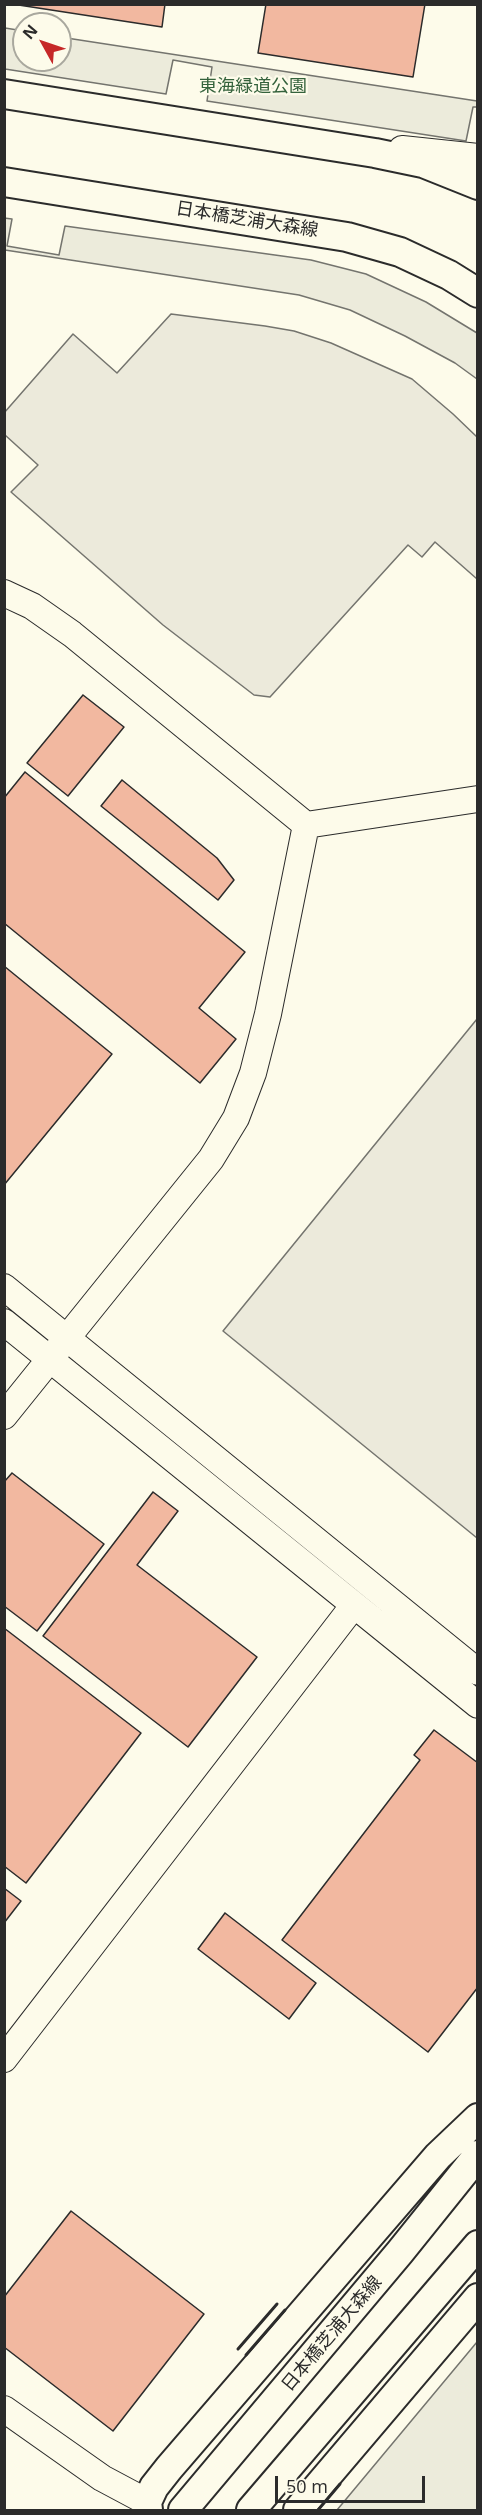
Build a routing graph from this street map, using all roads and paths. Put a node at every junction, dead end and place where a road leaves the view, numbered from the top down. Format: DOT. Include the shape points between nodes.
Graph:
graph roads {
  1 [pos="4,94"];
  2 [pos="306,140"];
  3 [pos="477,157"];
  4 [pos="4,183"];
  5 [pos="477,185"];
  6 [pos="477,293"];
  7 [pos="4,593"];
  8 [pos="477,799"];
  9 [pos="306,825"];
  10 [pos="4,1287"];
  11 [pos="4,1322"];
  12 [pos="66,1337"];
  13 [pos="49,1358"];
  14 [pos="4,1416"];
  15 [pos="354,1605"];
  16 [pos="477,1672"];
  17 [pos="477,1705"];
  18 [pos="4,2059"];
  19 [pos="477,2118"];
  20 [pos="477,2155"];
  21 [pos="477,2245"];
  22 [pos="477,2298"];
  23 [pos="4,2409"];
  24 [pos="148,2506"];
  25 [pos="183,2511"];
  26 [pos="251,2511"];
  27 [pos="298,2511"];
  1 -- 2 [label="main road"];
  2 -- 3 [label="street"];
  2 -- 5 [label="main road" via="423,163"];
  4 -- 6 [label="main road, 日本橋芝浦大森線" via="347,237 400,252"];
  7 -- 9 [label="street" via="32,606 72,634"];
  8 -- 9 [label="street"];
  9 -- 12 [label="street" via="268,1014 253,1073 236,1118 211,1159"];
  10 -- 12 [label="street"];
  11 -- 13 [label="street"];
  12 -- 13 [label="street"];
  12 -- 16 [label="street"];
  13 -- 14 [label="street"];
  13 -- 15 [label="street"];
  15 -- 17 [label="street"];
  15 -- 18 [label="street"];
  19 -- 24 [label="main road" via="438,2156 169,2468"];
  20 -- 25 [label="main road, 日本橋芝浦大森線"];
  21 -- 26 [label="main road"];
  22 -- 27 [label="main road"];
  23 -- 24 [label="street"];
}
